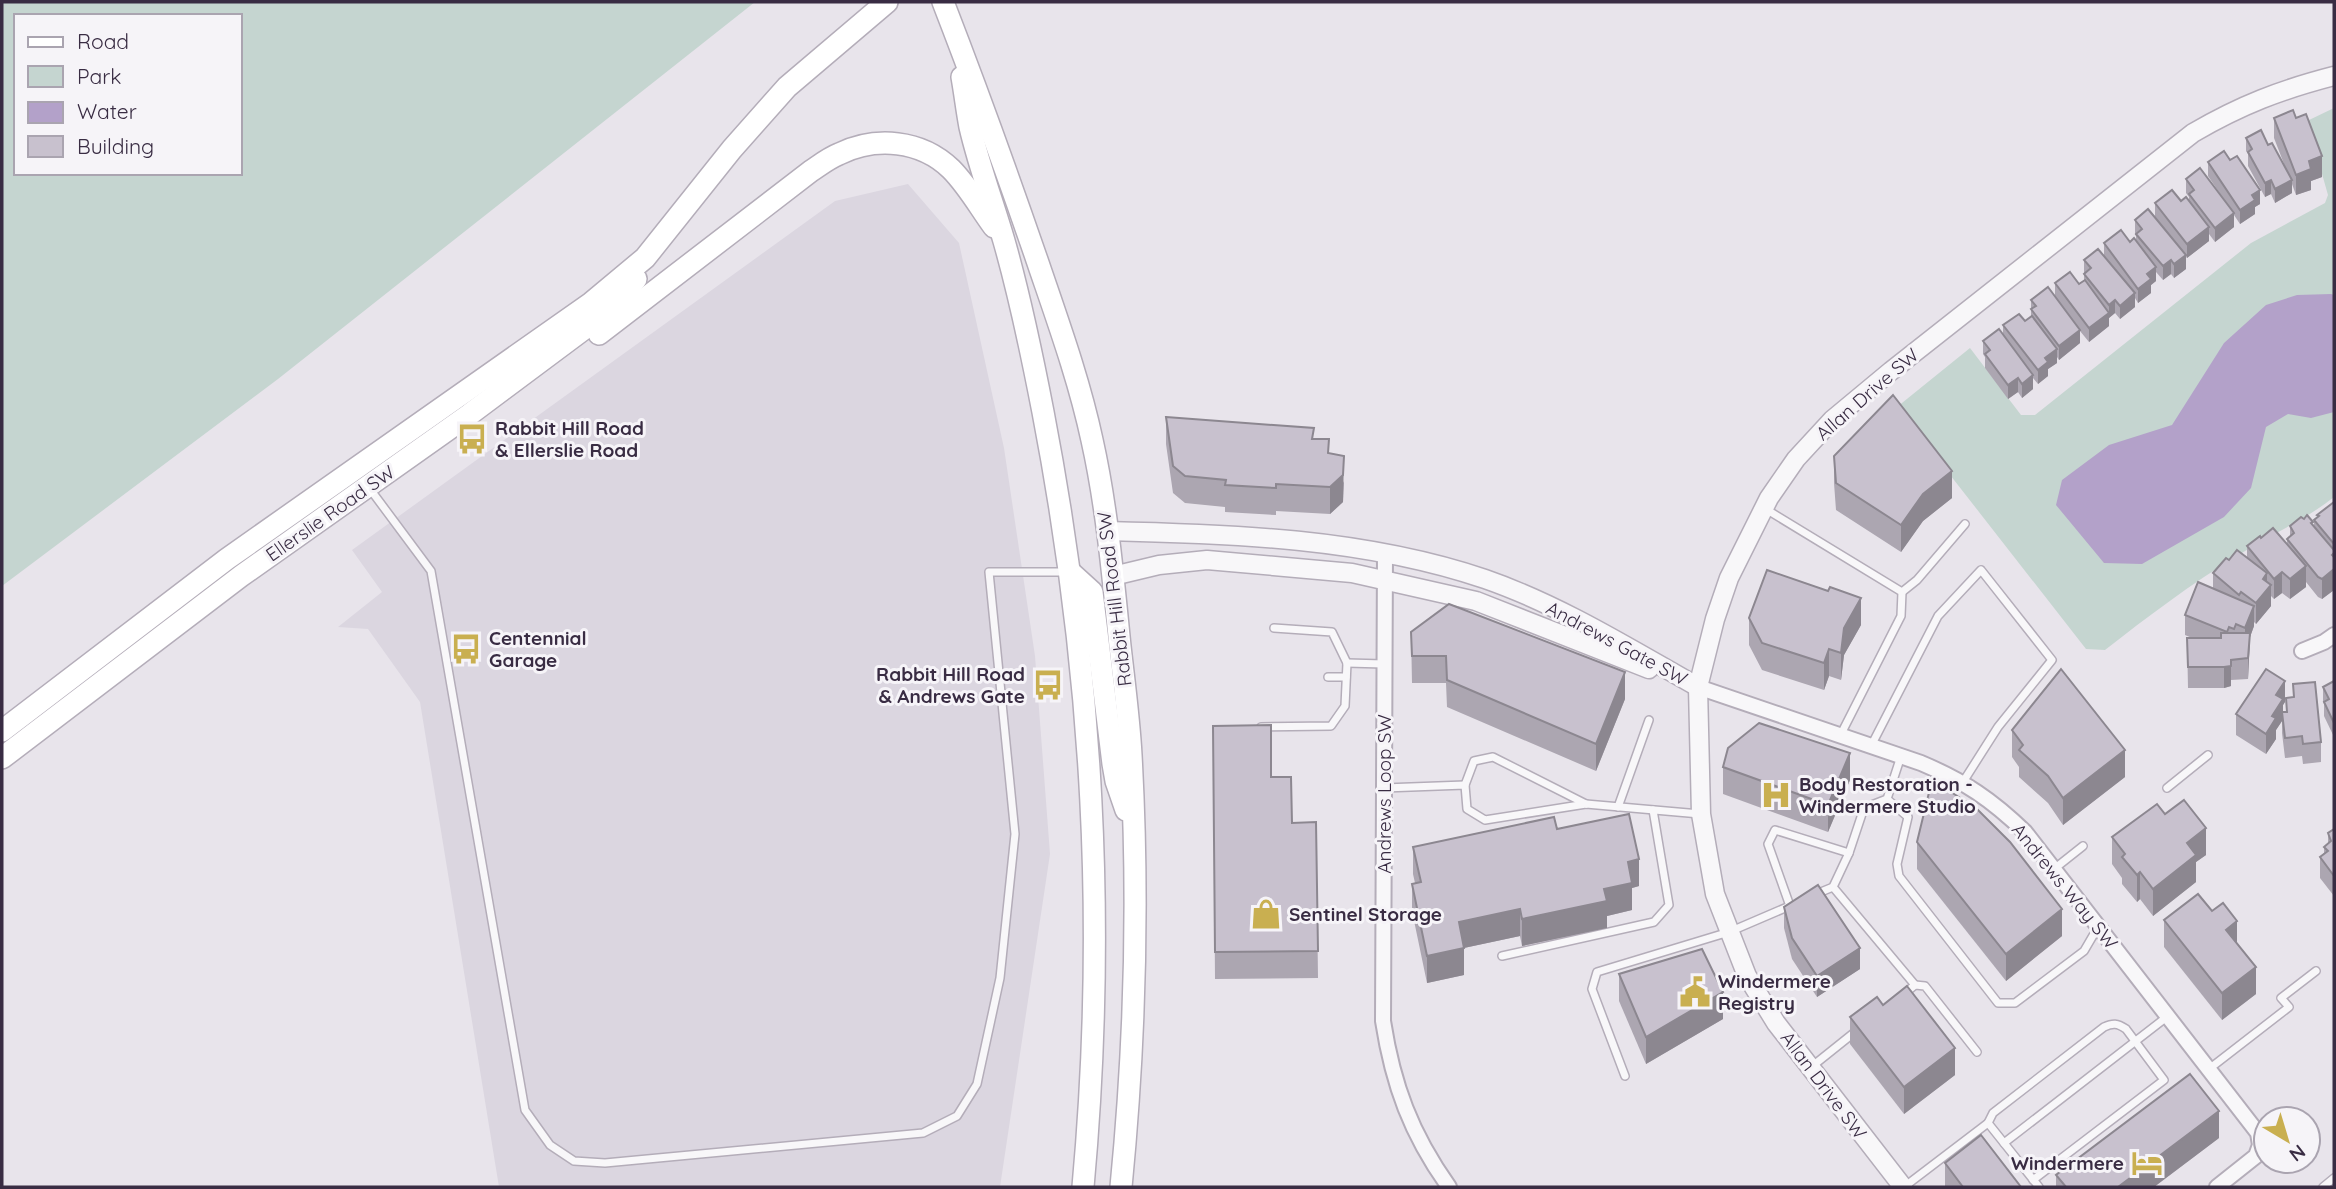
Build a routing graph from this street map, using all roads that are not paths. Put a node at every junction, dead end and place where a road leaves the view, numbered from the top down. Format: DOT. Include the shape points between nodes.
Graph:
graph roads {
  1 [pos="887,2"];
  2 [pos="943,2"];
  3 [pos="956,34"];
  4 [pos="2334,76"];
  5 [pos="1005,243"];
  6 [pos="645,258"];
  7 [pos="470,414"];
  8 [pos="362,478"];
  9 [pos="1763,508"];
  10 [pos="1965,524"];
  11 [pos="1107,531"];
  12 [pos="1385,554"];
  13 [pos="1070,572"];
  14 [pos="1113,576"];
  15 [pos="1386,580"];
  16 [pos="1902,592"];
  17 [pos="1274,628"];
  18 [pos="2334,635"];
  19 [pos="2302,651"];
  20 [pos="1347,663"];
  21 [pos="1385,664"];
  22 [pos="1328,677"];
  23 [pos="1346,677"];
  24 [pos="1698,687"];
  25 [pos="1648,720"];
  26 [pos="1250,727"];
  27 [pos="2,731"];
  28 [pos="1840,736"];
  29 [pos="1871,746"];
  30 [pos="2208,755"];
  31 [pos="1901,756"];
  32 [pos="2,758"];
  33 [pos="1963,782"];
  34 [pos="1465,785"];
  35 [pos="1384,788"];
  36 [pos="2167,788"];
  37 [pos="1887,799"];
  38 [pos="1586,804"];
  39 [pos="1618,807"];
  40 [pos="1653,810"];
  41 [pos="1701,814"];
  42 [pos="1133,831"];
  43 [pos="2083,846"];
  44 [pos="1849,853"];
  45 [pos="2053,869"];
  46 [pos="1833,887"];
  47 [pos="1812,896"];
  48 [pos="1801,901"];
  49 [pos="1790,906"];
  50 [pos="2098,927"];
  51 [pos="1729,932"];
  52 [pos="1502,956"];
  53 [pos="2316,971"];
  54 [pos="1915,985"];
  55 [pos="1893,1002"];
  56 [pos="2168,1016"];
  57 [pos="1861,1028"];
  58 [pos="2136,1042"];
  59 [pos="1977,1052"];
  60 [pos="1810,1069"];
  61 [pos="2209,1069"];
  62 [pos="1625,1076"];
  63 [pos="1988,1123"];
  64 [pos="2004,1143"];
  65 [pos="2334,1178"];
  66 [pos="2036,1184"];
  67 [pos="1083,1187"];
  68 [pos="1121,1187"];
  69 [pos="1449,1187"];
  70 [pos="1903,1187"];
  71 [pos="2217,1187"];
  72 [pos="2323,1187"];
  1 -- 6 [label="main road, Ellerslie Road SW" via="787,87"];
  2 -- 3 [label="main road, Rabbit Hill Road SW"];
  3 -- 5 [label="main road, Rabbit Hill Road SW" via="970,127"];
  3 -- 11 [label="main road, Rabbit Hill Road SW" via="1080,392"];
  4 -- 9 [label="street, Allan Drive SW" via="2230,111 2165,154 1832,420 1796,460"];
  5 -- 7 [label="main road" via="964,184 939,159 912,145 893,143 839,153 564,361"];
  5 -- 13 [label="main road, Rabbit Hill Road SW" via="1035,374"];
  6 -- 7 [label="main road, Ellerslie Road SW" via="638,276 608,311"];
  6 -- 8 [label="main road, Ellerslie Road SW"];
  7 -- 8 [label="main road, Ellerslie Road SW"];
  8 -- 13 [label="lane" via="431,571 525,1110 550,1145 574,1161 605,1163 923,1133 957,1116 977,1084 1000,978 1014,834 989,572"];
  8 -- 27 [label="main road, Ellerslie Road SW" via="228,559"];
  8 -- 32 [label="main road, Ellerslie Road SW"];
  9 -- 16 [label="lane"];
  9 -- 24 [label="street, Allan Drive SW" via="1729,578"];
  10 -- 16 [label="lane"];
  11 -- 12 [label="street, Andrews Gate SW" via="1249,537"];
  11 -- 14 [label="main road, Rabbit Hill Road SW"];
  12 -- 15 [label="street, Andrews Loop SW"];
  12 -- 24 [label="street, Andrews Gate SW" via="1486,580 1564,612"];
  13 -- 42 [label="main road" via="1092,592 1116,781"];
  13 -- 67 [label="main road, Rabbit Hill Road SW" via="1086,713 1095,855 1094,1042"];
  14 -- 15 [label="street, Andrews Gate SW" via="1207,560 1293,566"];
  14 -- 42 [label="main road, Rabbit Hill Road SW" via="1131,752"];
  15 -- 21 [label="street, Andrews Loop SW"];
  15 -- 24 [label="street, Andrews Gate SW" via="1476,601"];
  16 -- 28 [label="lane" via="1901,616"];
  17 -- 20 [label="lane" via="1332,632"];
  18 -- 19 [label="street"];
  20 -- 21 [label="lane"];
  20 -- 23 [label="lane"];
  21 -- 35 [label="street, Andrews Loop SW"];
  22 -- 23 [label="lane"];
  23 -- 26 [label="lane" via="1345,706 1332,726"];
  24 -- 28 [label="street, Andrews Way SW"];
  24 -- 41 [label="street, Allan Drive SW"];
  25 -- 39 [label="lane"];
  28 -- 29 [label="street, Andrews Way SW"];
  29 -- 31 [label="street, Andrews Way SW"];
  29 -- 33 [label="lane" via="1938,616 1981,570 2052,660 1998,727"];
  30 -- 36 [label="lane"];
  31 -- 33 [label="street, Andrews Way SW"];
  31 -- 37 [label="lane"];
  33 -- 45 [label="street, Andrews Way SW" via="2025,832"];
  34 -- 35 [label="lane"];
  34 -- 38 [label="lane" via="1466,808 1485,820"];
  34 -- 38 [label="lane" via="1474,761 1493,757"];
  35 -- 69 [label="street, Andrews Loop SW" via="1382,982 1389,1058 1412,1127"];
  37 -- 44 [label="lane" via="1864,808"];
  37 -- 50 [label="lane" via="1908,817 1897,864 1899,876 1997,1003 2015,1003 2084,951"];
  38 -- 39 [label="lane"];
  39 -- 40 [label="lane"];
  40 -- 41 [label="lane"];
  40 -- 52 [label="lane" via="1669,905 1654,922"];
  41 -- 51 [label="street, Allan Drive SW" via="1715,894"];
  42 -- 68 [label="main road, Rabbit Hill Road SW" via="1133,1019"];
  43 -- 45 [label="lane"];
  44 -- 46 [label="lane"];
  44 -- 49 [label="lane" via="1775,830 1768,844"];
  45 -- 50 [label="street, Andrews Way SW"];
  46 -- 47 [label="lane"];
  46 -- 54 [label="lane"];
  48 -- 49 [label="lane"];
  49 -- 51 [label="lane"];
  50 -- 56 [label="street, Andrews Way SW"];
  51 -- 60 [label="street, Allan Drive SW" via="1748,976"];
  51 -- 62 [label="lane" via="1597,972 1592,989"];
  53 -- 61 [label="lane" via="2281,998 2288,1007"];
  54 -- 55 [label="lane"];
  54 -- 59 [label="lane" via="1926,986"];
  56 -- 58 [label="lane"];
  56 -- 61 [label="street, Andrews Way SW"];
  57 -- 60 [label="lane"];
  58 -- 63 [label="lane" via="2119,1024 2104,1027 1993,1112"];
  58 -- 64 [label="lane"];
  58 -- 66 [label="lane" via="2164,1080"];
  60 -- 70 [label="street, Allan Drive SW"];
  61 -- 71 [label="street, Andrews Way SW" via="2258,1133 2260,1145 2256,1156"];
  63 -- 64 [label="lane"];
  63 -- 70 [label="lane"];
  64 -- 66 [label="lane"];
  65 -- 72 [label="lane"];
}
